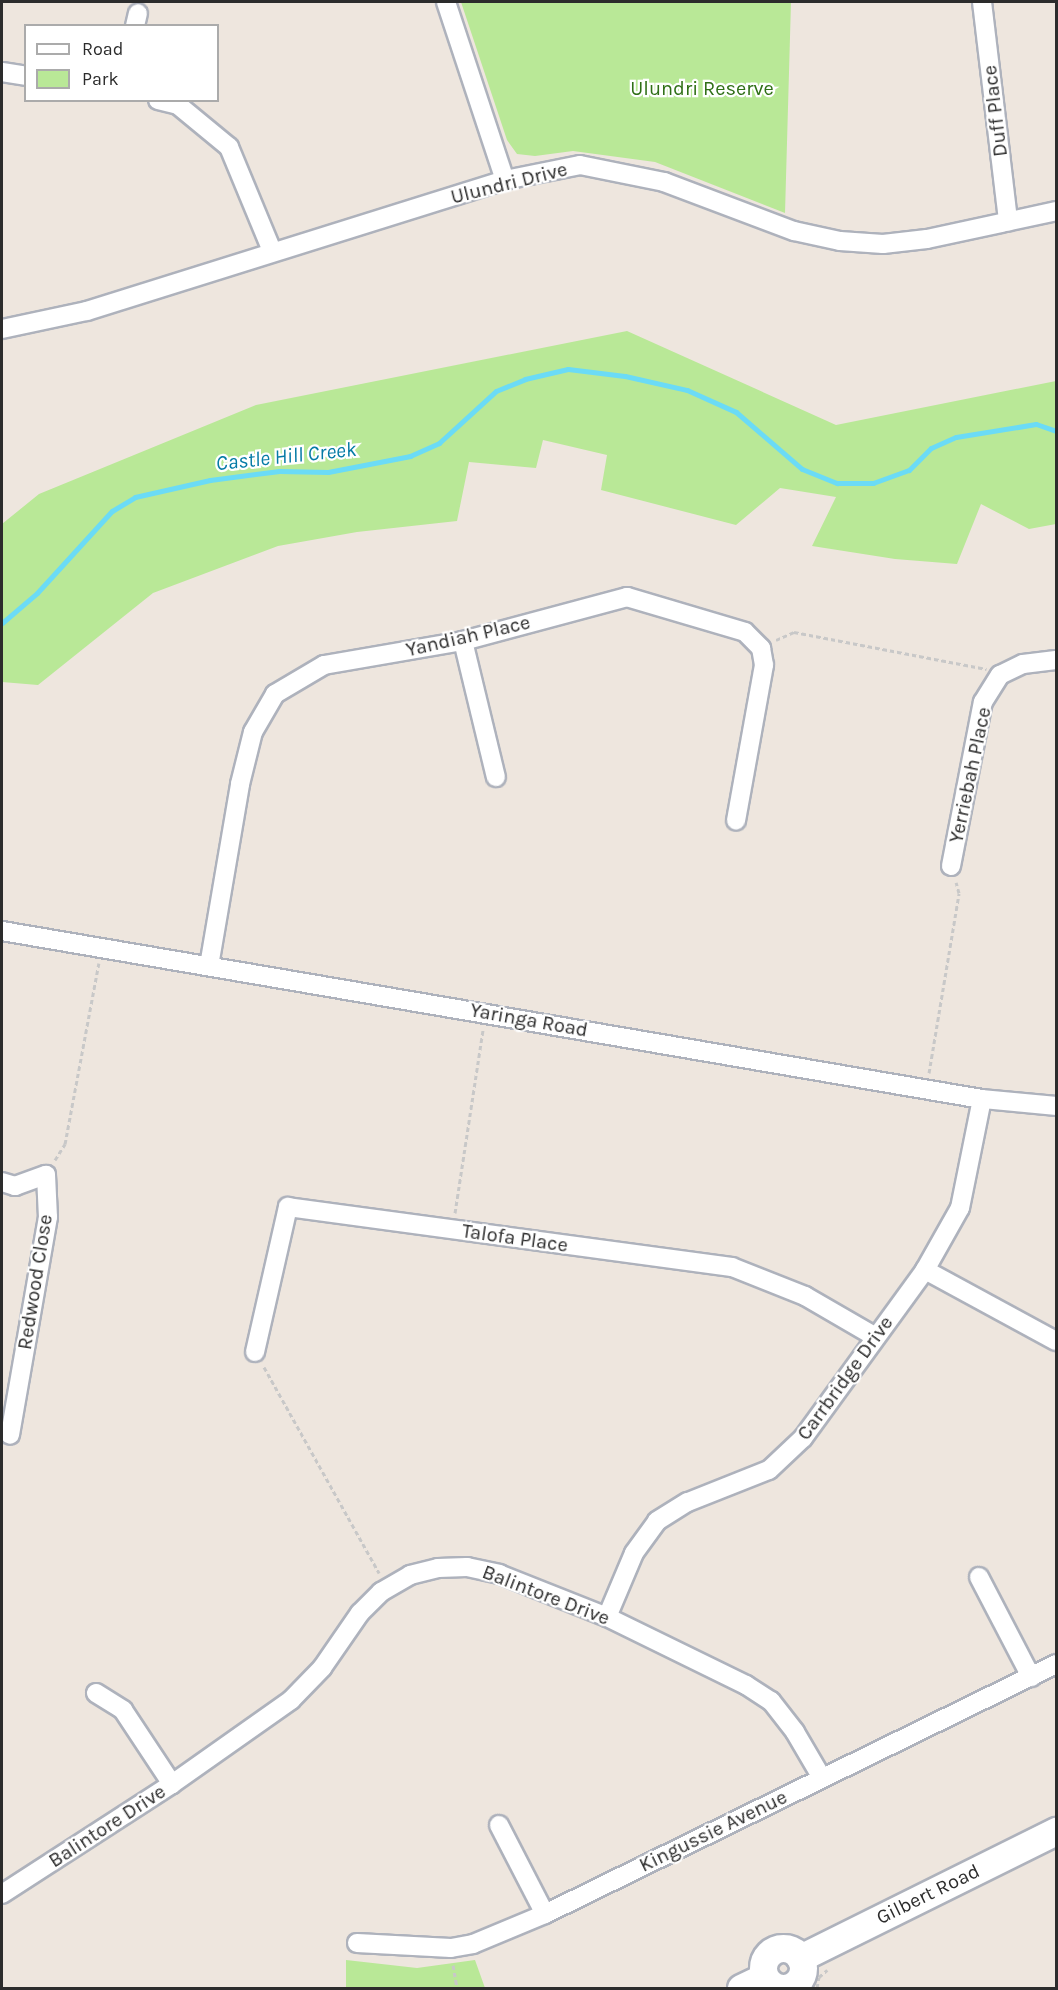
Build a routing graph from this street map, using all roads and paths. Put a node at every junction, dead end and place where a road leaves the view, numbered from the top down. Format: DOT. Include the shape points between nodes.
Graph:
graph roads {
  1 [pos="446,2"];
  2 [pos="982,2"];
  3 [pos="2,72"];
  4 [pos="24,76"];
  5 [pos="166,102"];
  6 [pos="505,180"];
  7 [pos="1056,211"];
  8 [pos="1008,221"];
  9 [pos="272,251"];
  10 [pos="2,329"];
  11 [pos="463,641"];
  12 [pos="761,648"];
  13 [pos="1056,660"];
  14 [pos="1000,675"];
  15 [pos="496,777"];
  16 [pos="736,821"];
  17 [pos="951,866"];
  18 [pos="2,931"];
  19 [pos="101,947"];
  20 [pos="209,966"];
  21 [pos="486,1013"];
  22 [pos="926,1089"];
  23 [pos="982,1099"];
  24 [pos="1056,1106"];
  25 [pos="46,1175"];
  26 [pos="2,1182"];
  27 [pos="452,1229"];
  28 [pos="925,1270"];
  29 [pos="874,1336"];
  30 [pos="1056,1341"];
  31 [pos="255,1352"];
  32 [pos="10,1435"];
  33 [pos="979,1577"];
  34 [pos="387,1588"];
  35 [pos="607,1617"];
  36 [pos="1056,1664"];
  37 [pos="1031,1677"];
  38 [pos="96,1693"];
  39 [pos="822,1778"];
  40 [pos="172,1784"];
  41 [pos="499,1825"];
  42 [pos="1056,1831"];
  43 [pos="2,1894"];
  44 [pos="545,1914"];
  45 [pos="357,1943"];
  46 [pos="451,1948"];
  47 [pos="800,1958"];
  48 [pos="830,1967"];
  49 [pos="752,1983"];
  50 [pos="802,1987"];
  51 [pos="457,1989"];
  1 -- 6 [label="street"];
  2 -- 8 [label="street, Duff Place"];
  3 -- 4 [label="street"];
  5 -- 9 [label="street" via="178,105 229,147"];
  6 -- 8 [label="street, Ulundri Drive" via="580,165 664,182 794,231 840,241 883,244 927,239"];
  6 -- 9 [label="street, Ulundri Drive"];
  7 -- 8 [label="street, Ulundri Drive"];
  9 -- 10 [label="street, Ulundri Drive" via="87,311"];
  11 -- 12 [label="street, Yandiah Place" via="627,597 745,632"];
  11 -- 15 [label="street"];
  11 -- 20 [label="street, Yandiah Place" via="324,665 275,694 253,732 243,773"];
  12 -- 14 [label="path" via="794,632 981,667"];
  12 -- 16 [label="street" via="764,665"];
  13 -- 14 [label="street" via="1023,664"];
  14 -- 17 [label="street, Yerriebah Place" via="983,702"];
  17 -- 22 [label="path" via="959,893"];
  18 -- 19 [label="street, Yaringa Road"];
  19 -- 20 [label="street, Yaringa Road"];
  19 -- 25 [label="path" via="65,1144"];
  20 -- 21 [label="street, Yaringa Road"];
  21 -- 22 [label="street, Yaringa Road"];
  21 -- 27 [label="path"];
  22 -- 23 [label="street, Yaringa Road"];
  23 -- 24 [label="street, Yaringa Road"];
  23 -- 28 [label="street, Carrbridge Drive" via="960,1208"];
  25 -- 26 [label="street" via="15,1186"];
  25 -- 32 [label="street, Redwood Close" via="48,1217"];
  27 -- 29 [label="street, Talofa Place" via="732,1267 805,1296"];
  27 -- 31 [label="street, Talofa Place" via="288,1207"];
  28 -- 29 [label="street, Carrbridge Drive"];
  28 -- 30 [label="street"];
  29 -- 35 [label="street, Carrbridge Drive" via="803,1438 768,1470 688,1502 657,1521 634,1553"];
  31 -- 34 [label="path"];
  33 -- 37 [label="street"];
  34 -- 35 [label="street, Balintore Drive" via="410,1575 438,1568 467,1567 499,1574"];
  34 -- 40 [label="street, Balintore Drive" via="360,1613 322,1668 291,1700"];
  35 -- 39 [label="street, Balintore Drive" via="746,1684 771,1701"];
  36 -- 37 [label="street, Kingussie Avenue"];
  37 -- 39 [label="street, Kingussie Avenue"];
  38 -- 40 [label="street" via="123,1710"];
  39 -- 44 [label="street, Kingussie Avenue"];
  40 -- 43 [label="street, Balintore Drive"];
  41 -- 44 [label="street"];
  42 -- 47 [label="main road, Gilbert Road"];
  44 -- 46 [label="street, Kingussie Avenue" via="473,1944"];
  45 -- 46 [label="street, Kingussie Avenue"];
  46 -- 51 [label="path"];
  47 -- 49 [label="main road" via="790,1950 776,1950 765,1960"];
  47 -- 50 [label="main road"];
  48 -- 50 [label="path"];
  49 -- 50 [label="main road"];
}
